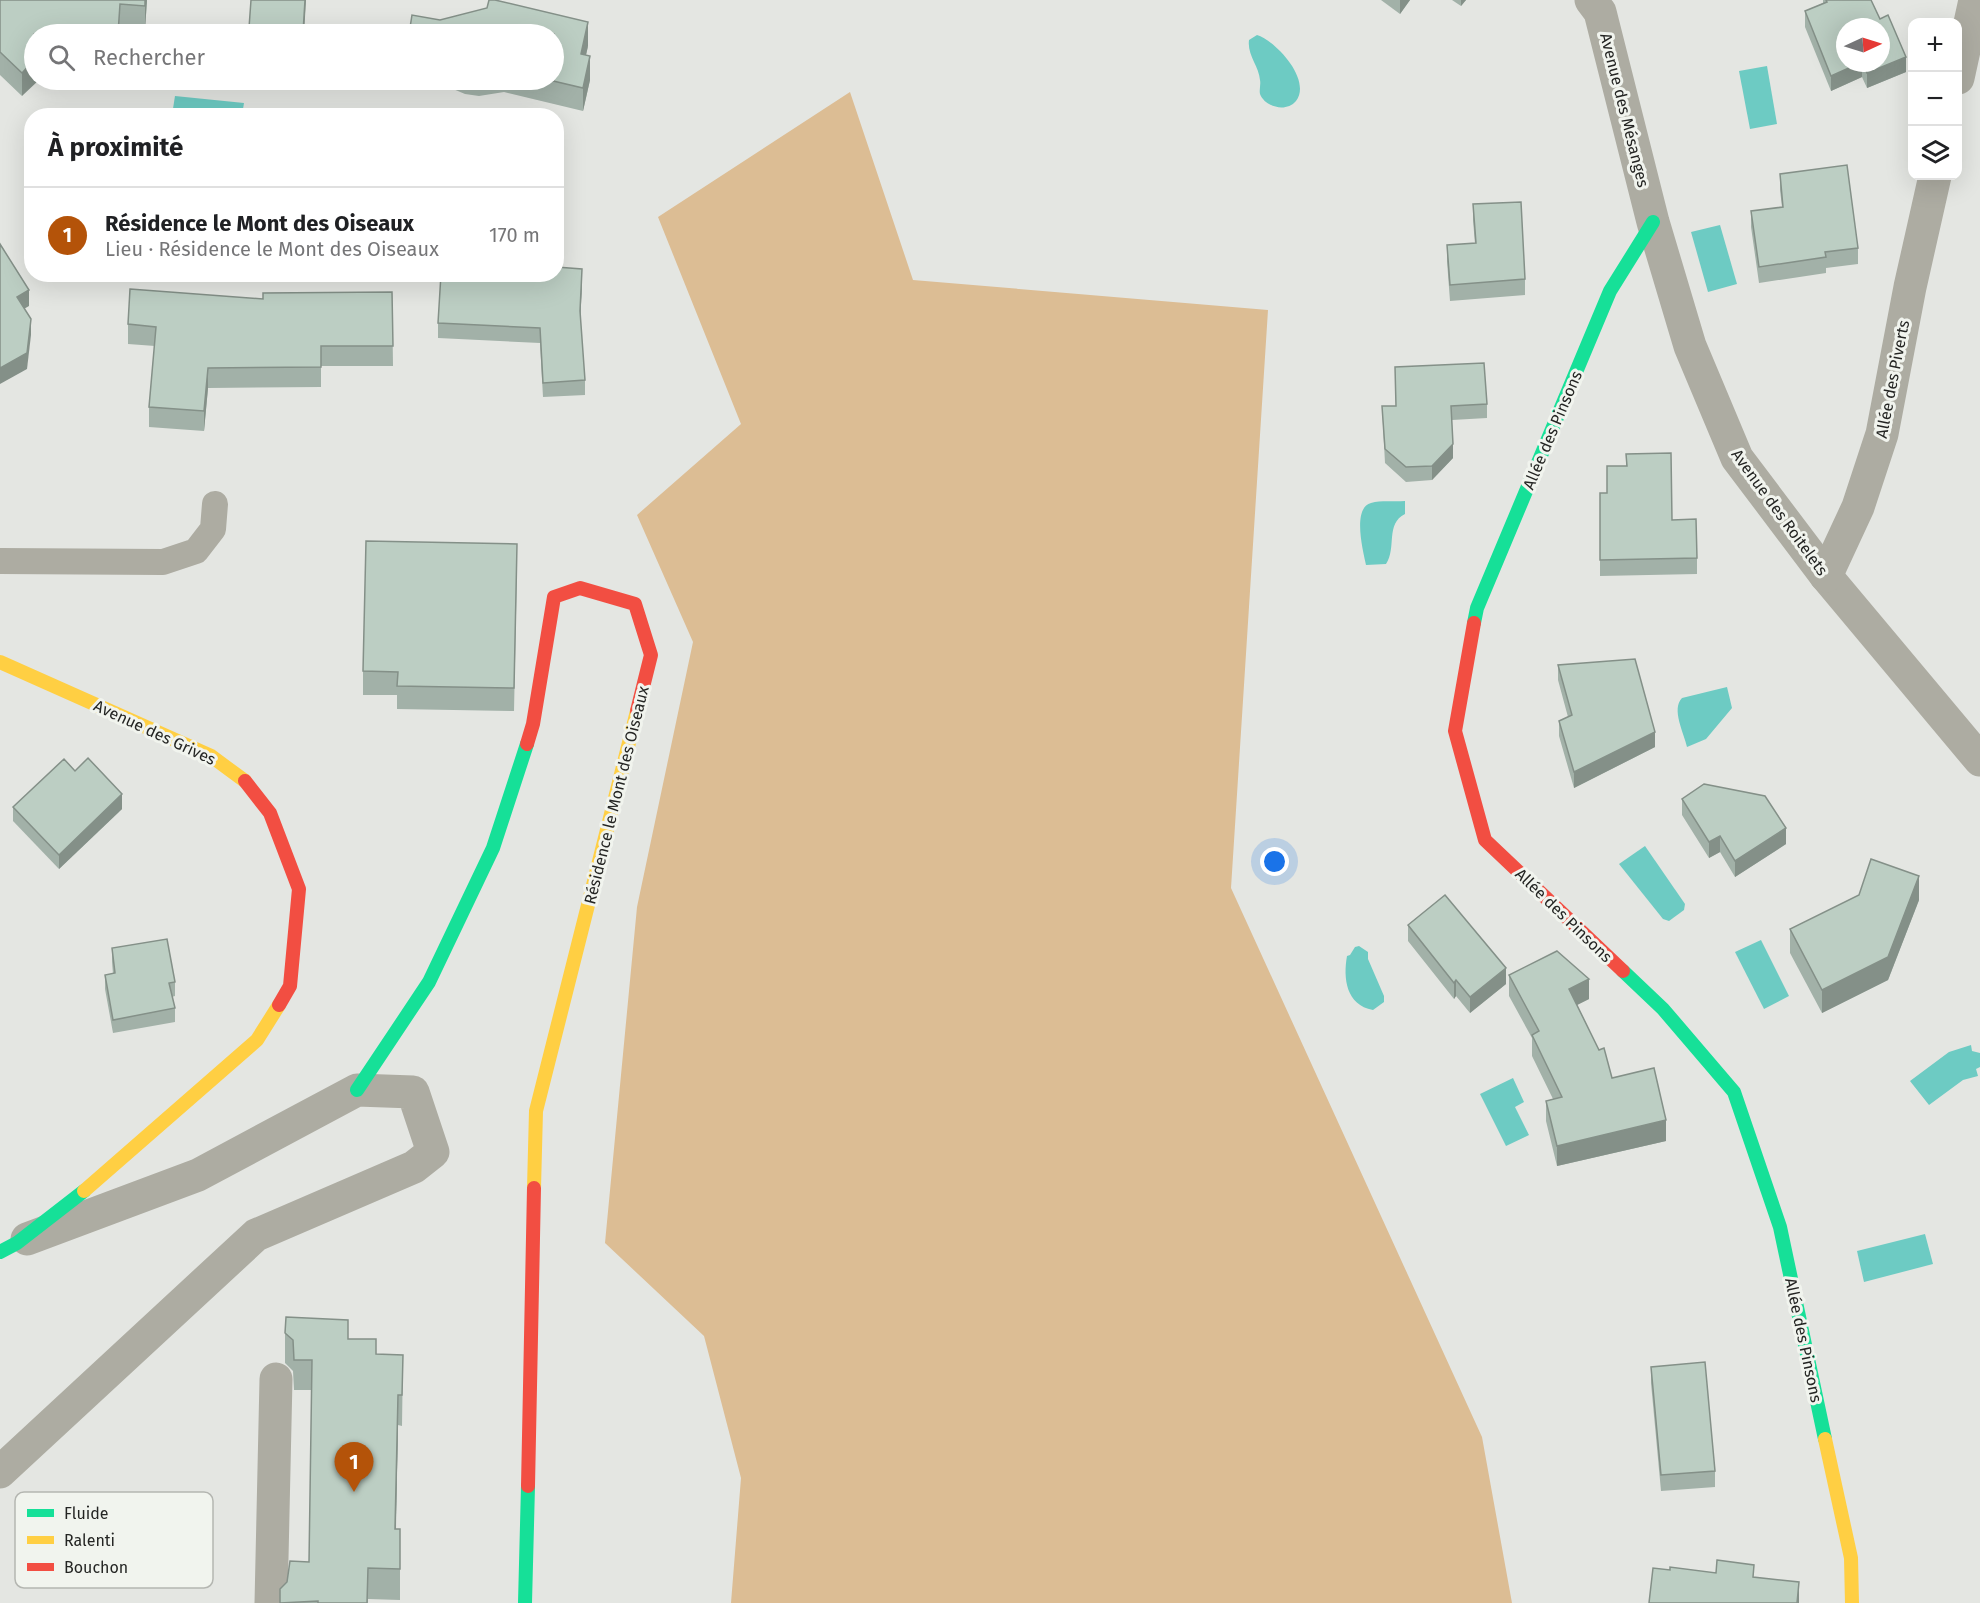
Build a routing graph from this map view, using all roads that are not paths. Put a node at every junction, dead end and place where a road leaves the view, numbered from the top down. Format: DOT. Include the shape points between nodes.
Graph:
graph roads {
  1 [pos="1591,0"];
  2 [pos="1975,0"];
  3 [pos="1959,72"];
  4 [pos="1934,180"];
  5 [pos="1653,222"];
  6 [pos="215,504"];
  7 [pos="0,561"];
  8 [pos="1826,576"];
  9 [pos="0,662"];
  10 [pos="1980,760"];
  11 [pos="357,1090"];
  12 [pos="8,1248"];
  13 [pos="276,1379"];
  14 [pos="0,1472"];
  15 [pos="271,1603"];
  16 [pos="525,1603"];
  17 [pos="1852,1603"];
  1 -- 5 [label="street, Avenue des Mésanges" via="1600,12"];
  2 -- 3 [label="street"];
  4 -- 8 [label="street, Allée des Piverts" via="1882,434 1858,507"];
  5 -- 8 [label="street, Avenue des Roitelets" via="1690,346 1737,458"];
  5 -- 17 [label="street, Allée des Pinsons" via="1610,291 1477,608 1455,731 1485,840 1663,1009 1734,1092 1780,1227 1851,1558"];
  6 -- 7 [label="lane" via="213,529 196,551 163,562"];
  8 -- 10 [label="street, Avenue des Roitelets"];
  9 -- 12 [label="street, Avenue des Grives" via="211,756 245,781 270,813 299,889 290,986 257,1040 95,1183"];
  11 -- 12 [label="street, Résidence le Mont des Oiseaux" via="198,1175"];
  11 -- 14 [label="street" via="413,1092 433,1152 414,1167 256,1235"];
  11 -- 16 [label="street, Résidence le Mont des Oiseaux" via="429,982 493,848 533,724 554,597 580,588 635,604 651,655 536,1111"];
  13 -- 15 [label="street"];
}
